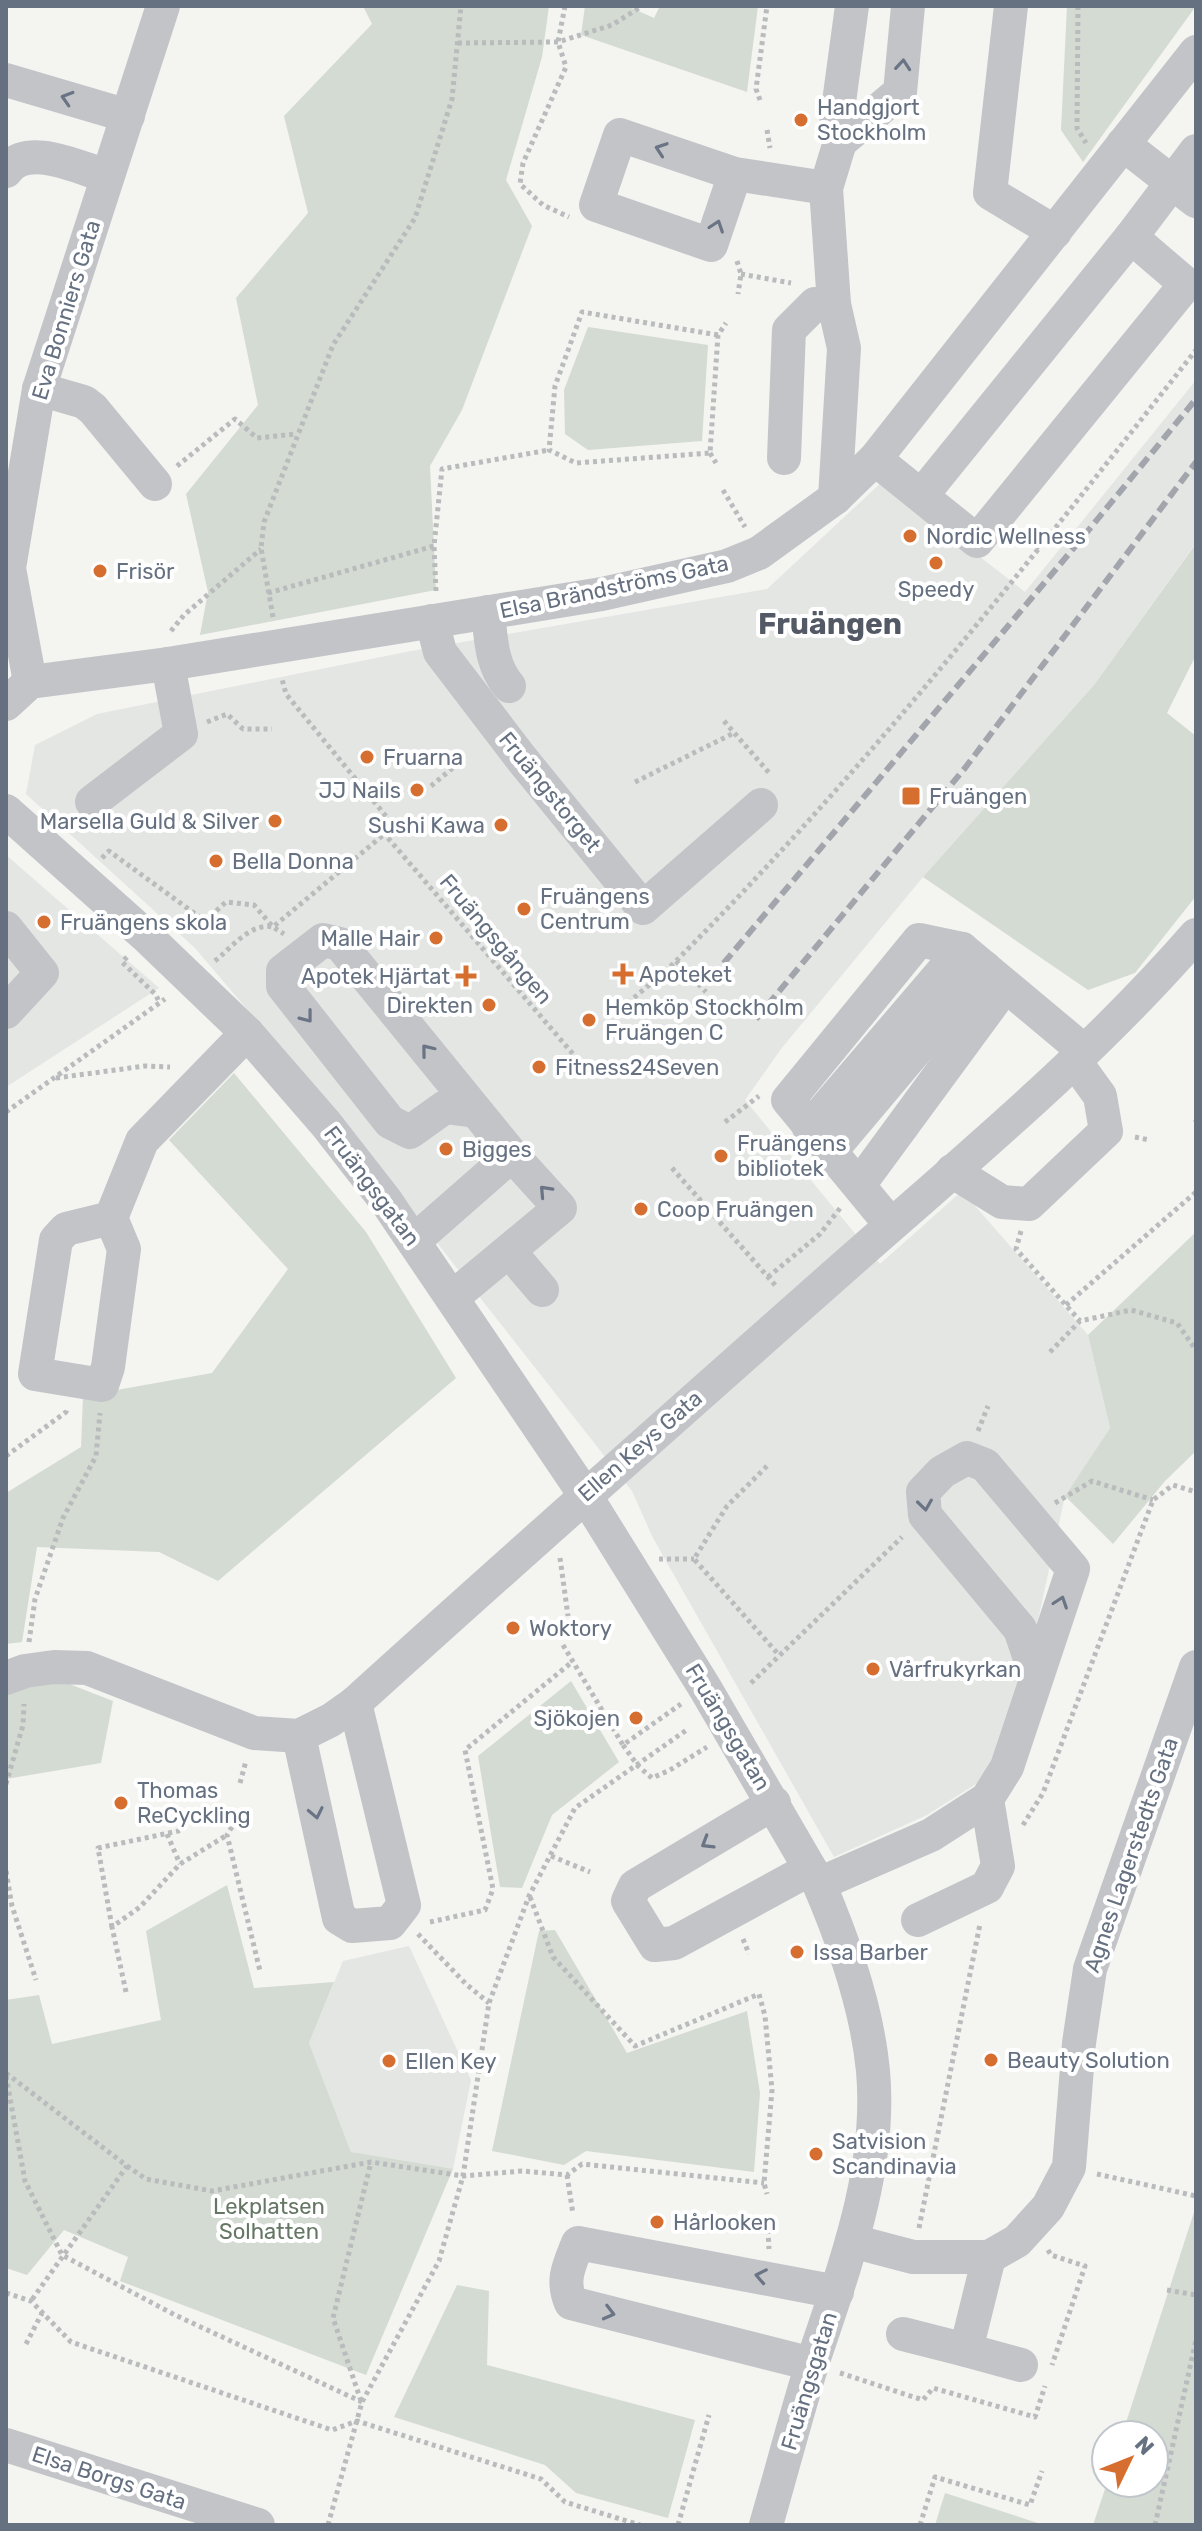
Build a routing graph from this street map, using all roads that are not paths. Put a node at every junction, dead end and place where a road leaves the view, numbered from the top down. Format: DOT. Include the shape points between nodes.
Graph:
graph roads {
  1 [pos="163,6"];
  2 [pos="852,6"];
  3 [pos="908,6"];
  4 [pos="1011,6"];
  5 [pos="1196,52"];
  6 [pos="6,80"];
  7 [pos="128,116"];
  8 [pos="840,142"];
  9 [pos="1123,144"];
  10 [pos="1196,151"];
  11 [pos="6,171"];
  12 [pos="735,174"];
  13 [pos="107,176"];
  14 [pos="826,188"];
  15 [pos="1184,191"];
  16 [pos="1055,232"];
  17 [pos="1131,237"];
  18 [pos="834,304"];
  19 [pos="39,389"];
  20 [pos="784,458"];
  21 [pos="875,459"];
  22 [pos="155,484"];
  23 [pos="922,495"];
  24 [pos="835,498"];
  25 [pos="8,568"];
  26 [pos="488,612"];
  27 [pos="441,620"];
  28 [pos="155,666"];
  29 [pos="509,686"];
  30 [pos="18,693"];
  31 [pos="92,802"];
  32 [pos="761,805"];
  33 [pos="6,811"];
  34 [pos="6,928"];
  35 [pos="1196,935"];
  36 [pos="984,968"];
  37 [pos="6,1012"];
  38 [pos="247,1033"];
  39 [pos="1079,1056"];
  40 [pos="476,1111"];
  41 [pos="512,1155"];
  42 [pos="952,1171"];
  43 [pos="859,1185"];
  44 [pos="111,1218"];
  45 [pos="891,1225"];
  46 [pos="415,1240"];
  47 [pos="509,1251"];
  48 [pos="542,1290"];
  49 [pos="453,1297"];
  50 [pos="585,1495"];
  51 [pos="1196,1667"];
  52 [pos="15,1674"];
  53 [pos="1036,1676"];
  54 [pos="355,1703"];
  55 [pos="299,1736"];
  56 [pos="987,1799"];
  57 [pos="774,1803"];
  58 [pos="814,1876"];
  59 [pos="918,1920"];
  60 [pos="852,2241"];
  61 [pos="989,2257"];
  62 [pos="837,2292"];
  63 [pos="903,2334"];
  64 [pos="966,2350"];
  65 [pos="812,2364"];
  66 [pos="1021,2365"];
  67 [pos="6,2445"];
  68 [pos="258,2525"];
  69 [pos="766,2525"];
  1 -- 7 [label="street, Eva Bonniers Gata"];
  2 -- 8 [label="street" via="836,124"];
  8 -- 3 [label="street, one-way" via="900,92"];
  4 -- 16 [label="street" via="990,193"];
  5 -- 9 [label="street, Elsa Brändströms Gata"];
  7 -- 6 [label="street, one-way"];
  7 -- 13 [label="street, Eva Bonniers Gata"];
  8 -- 14 [label="street"];
  9 -- 15 [label="street"];
  9 -- 16 [label="street, Elsa Brändströms Gata"];
  10 -- 15 [label="street"];
  11 -- 13 [label="street" via="12,162 35,155"];
  12 -- 12 [label="street, one-way" via="620,135 596,205 711,245"];
  12 -- 14 [label="street"];
  13 -- 19 [label="street, Eva Bonniers Gata"];
  14 -- 18 [label="street"];
  15 -- 17 [label="street"];
  16 -- 21 [label="street, Elsa Brändströms Gata"];
  17 -- 23 [label="street"];
  17 -- 23 [label="street" via="1186,284 977,541"];
  18 -- 20 [label="street" via="815,304 789,330"];
  18 -- 24 [label="street" via="844,348"];
  19 -- 22 [label="street" via="93,409"];
  19 -- 25 [label="street, Eva Bonniers Gata"];
  21 -- 23 [label="street"];
  21 -- 24 [label="street, Elsa Brändströms Gata"];
  24 -- 26 [label="street, Elsa Brändströms Gata" via="759,553 727,566"];
  25 -- 30 [label="street, Eva Bonniers Gata"];
  26 -- 27 [label="street, Elsa Brändströms Gata"];
  26 -- 29 [label="street" via="494,658"];
  27 -- 28 [label="street, Elsa Brändströms Gata"];
  27 -- 32 [label="street, Fruängstorget" via="440,652 643,908"];
  28 -- 30 [label="street, Elsa Brändströms Gata"];
  28 -- 31 [label="street" via="181,734"];
  33 -- 38 [label="street, Fruängsgatan"];
  34 -- 37 [label="street" via="42,973"];
  35 -- 39 [label="street, Ellen Keys Gata"];
  36 -- 39 [label="street"];
  36 -- 43 [label="street"];
  36 -- 43 [label="street" via="820,1140"];
  38 -- 44 [label="street" via="142,1141"];
  38 -- 46 [label="street, Fruängsgatan"];
  39 -- 42 [label="street, Ellen Keys Gata"];
  39 -- 42 [label="street" via="1100,1096 1106,1131 1029,1204 1002,1202"];
  40 -- 40 [label="street, one-way" via="340,944 323,940 283,971 283,986 390,1122 410,1132 445,1107"];
  40 -- 41 [label="street"];
  41 -- 46 [label="street"];
  47 -- 41 [label="street, one-way" via="560,1208"];
  42 -- 45 [label="street, Ellen Keys Gata"];
  43 -- 45 [label="street"];
  44 -- 44 [label="street" via="66,1229 56,1240 35,1374 86,1383 108,1367 124,1249"];
  45 -- 50 [label="street, Ellen Keys Gata"];
  46 -- 49 [label="street, Fruängsgatan"];
  47 -- 48 [label="street"];
  47 -- 49 [label="street"];
  49 -- 50 [label="street, Fruängsgatan"];
  50 -- 54 [label="street, Ellen Keys Gata"];
  50 -- 57 [label="street, Fruängsgatan"];
  51 -- 61 [label="street, Agnes Lagerstedts Gata" via="1090,1969 1069,2167 1031,2228"];
  52 -- 55 [label="street" via="87,1668 254,1733"];
  53 -- 53 [label="street, one-way" via="1073,1569 985,1465 967,1458 942,1472 923,1492 925,1515 1020,1629"];
  53 -- 56 [label="street" via="1007,1767"];
  54 -- 55 [label="street, Ellen Keys Gata"];
  55 -- 54 [label="street, one-way" via="339,1918 352,1926 390,1923 404,1905"];
  56 -- 58 [label="street" via="931,1835"];
  56 -- 59 [label="street" via="993,1877"];
  57 -- 58 [label="street, Fruängsgatan"];
  57 -- 58 [label="street, one-way" via="635,1886 628,1901 655,1945 674,1943"];
  58 -- 60 [label="street, Fruängsgatan" via="834,1919 861,2006 873,2071 873,2146"];
  60 -- 61 [label="street" via="913,2257"];
  60 -- 62 [label="street, Fruängsgatan"];
  61 -- 64 [label="street"];
  62 -- 65 [label="street, Fruängsgatan"];
  62 -- 65 [label="street, one-way" via="578,2243 567,2270 565,2290 571,2303"];
  63 -- 64 [label="street"];
  64 -- 66 [label="street"];
  65 -- 69 [label="street, Fruängsgatan"];
  67 -- 68 [label="street, Elsa Borgs Gata"];
}
